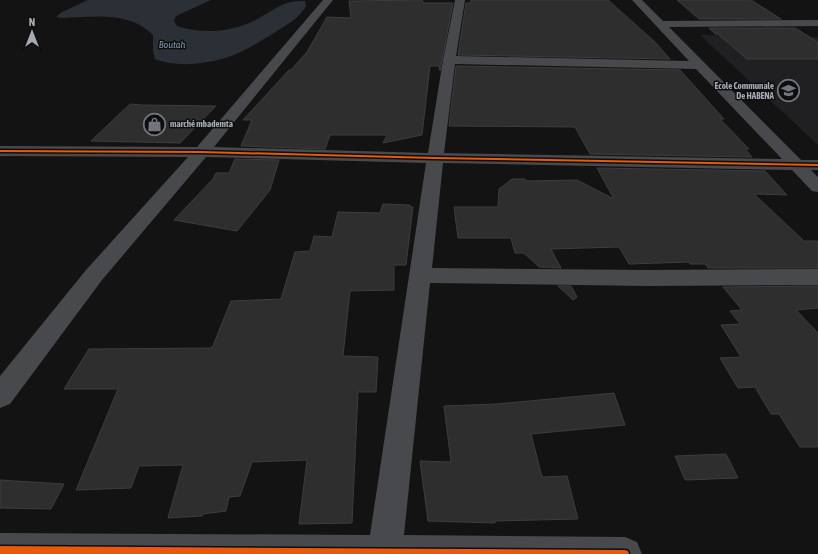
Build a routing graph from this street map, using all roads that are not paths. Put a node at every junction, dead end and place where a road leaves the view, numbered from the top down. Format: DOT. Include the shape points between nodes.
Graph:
graph roads {
  1 [pos="328,0"];
  2 [pos="460,0"];
  3 [pos="637,0"];
  4 [pos="818,23"];
  5 [pos="661,24"];
  6 [pos="449,60"];
  7 [pos="700,65"];
  8 [pos="0,151"];
  9 [pos="201,152"];
  10 [pos="435,158"];
  11 [pos="796,165"];
  12 [pos="818,165"];
  13 [pos="818,187"];
  14 [pos="420,275"];
  15 [pos="818,277"];
  16 [pos="0,396"];
  17 [pos="0,550"];
  18 [pos="385,551"];
  19 [pos="625,554"];
  1 -- 9 [label="street"];
  2 -- 6 [label="street"];
  3 -- 5 [label="street"];
  4 -- 5 [label="street"];
  5 -- 7 [label="street"];
  6 -- 7 [label="street"];
  6 -- 10 [label="street"];
  7 -- 11 [label="street"];
  8 -- 9 [label="street"];
  9 -- 10 [label="street"];
  9 -- 16 [label="street" via="94,275"];
  10 -- 11 [label="street"];
  10 -- 14 [label="street"];
  11 -- 12 [label="street"];
  11 -- 13 [label="street"];
  14 -- 15 [label="street"];
  14 -- 18 [label="street"];
  17 -- 18 [label="street"];
  18 -- 19 [label="street"];
}
